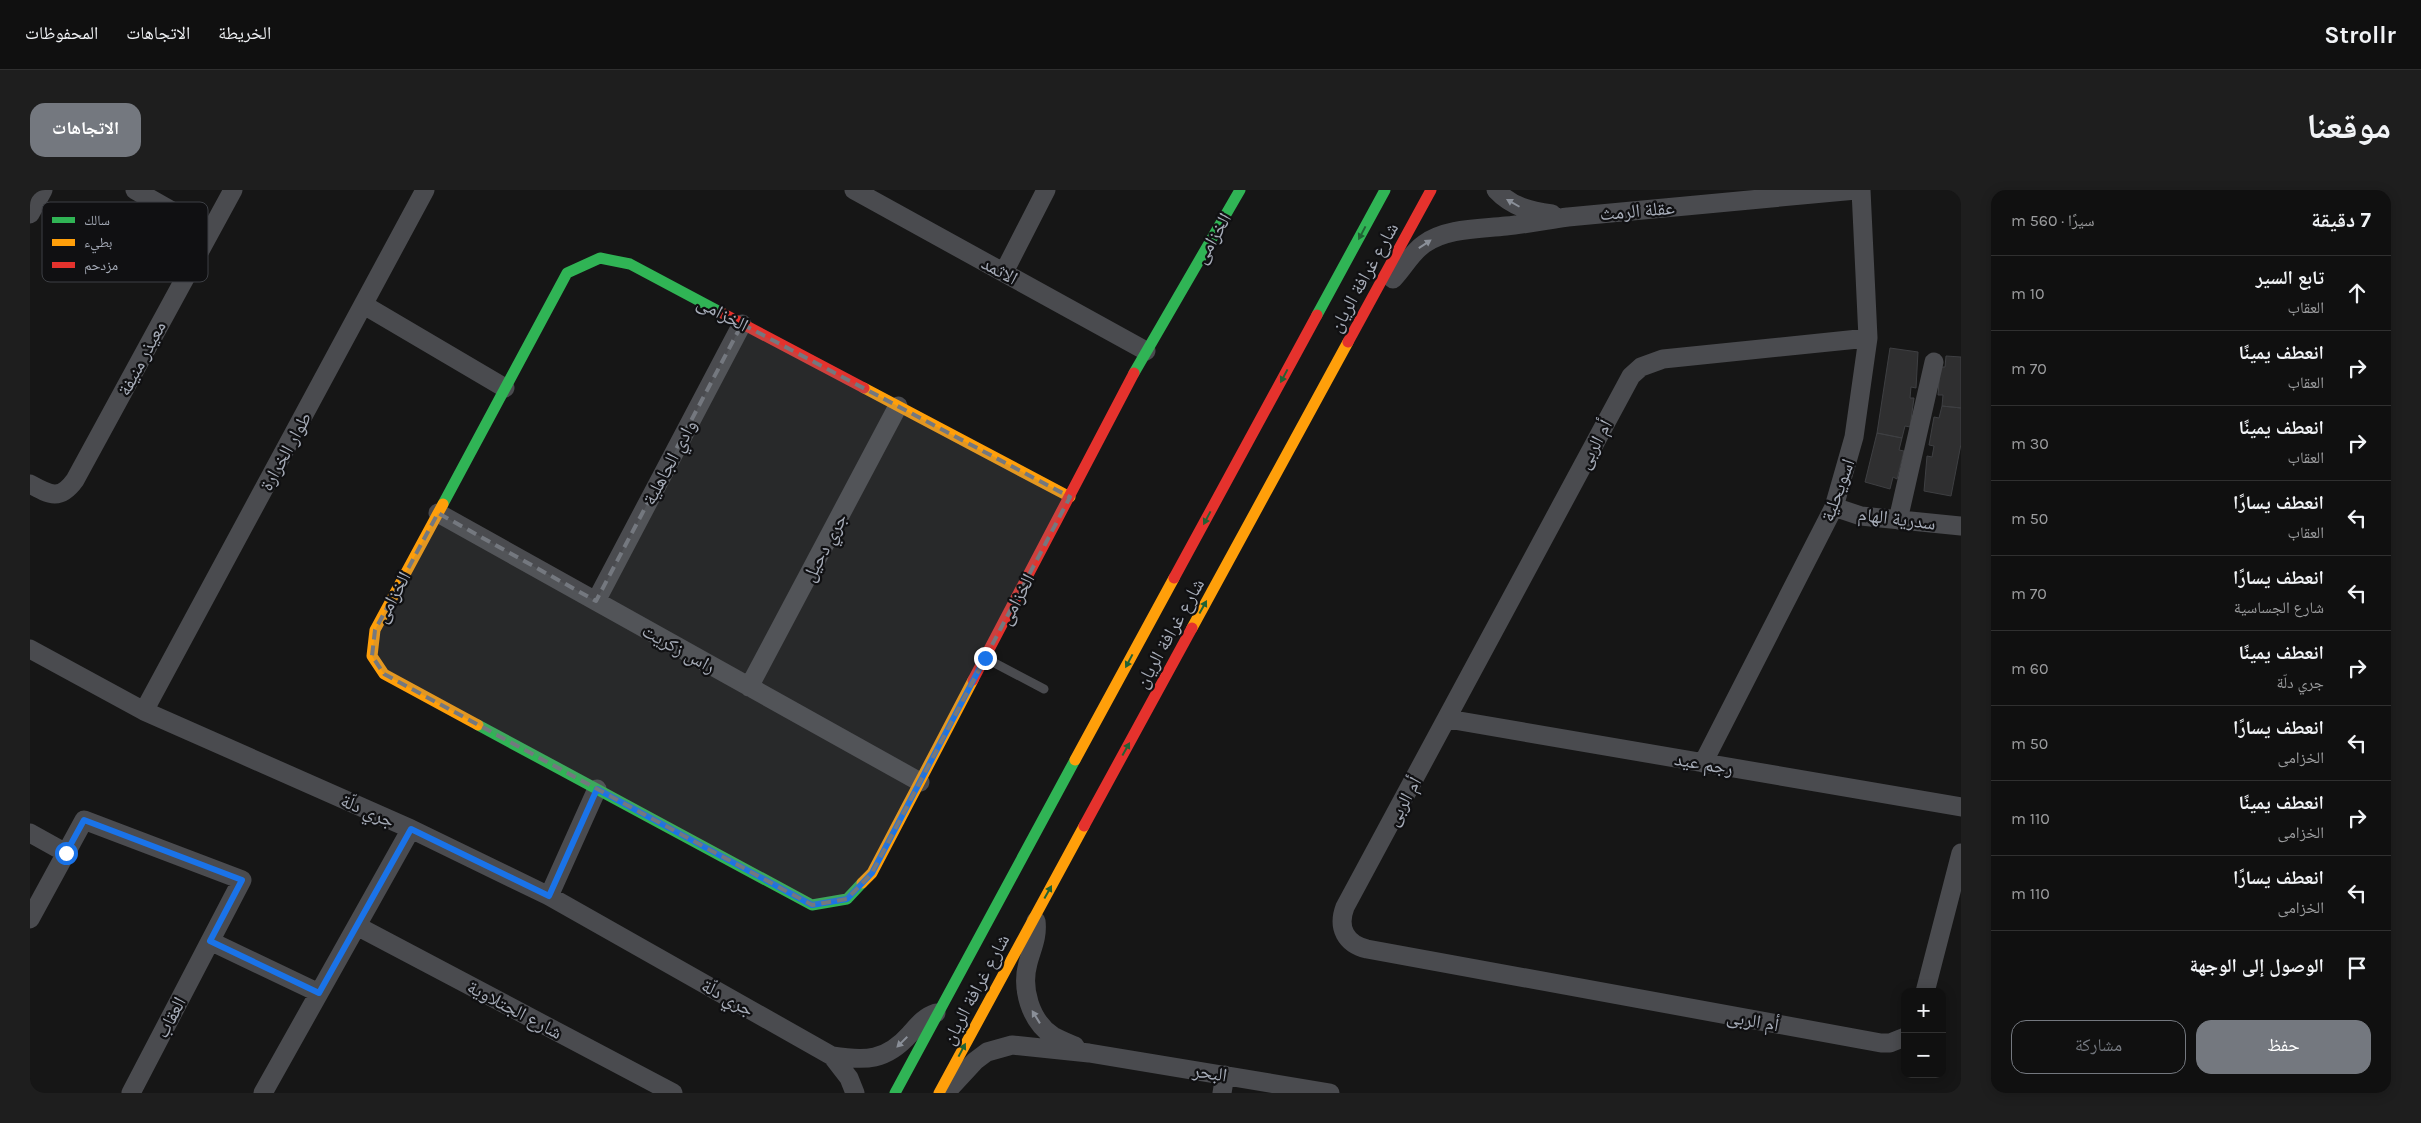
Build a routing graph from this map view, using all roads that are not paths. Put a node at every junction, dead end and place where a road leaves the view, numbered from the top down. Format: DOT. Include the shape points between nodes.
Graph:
graph roads {
  1 [pos="43,190"];
  2 [pos="135,190"];
  3 [pos="233,190"];
  4 [pos="425,190"];
  5 [pos="1046,190"];
  6 [pos="1240,190"];
  7 [pos="1385,190"];
  8 [pos="1431,190"];
  9 [pos="1496,190"];
  10 [pos="1856,190"];
  11 [pos="1861,190"];
  12 [pos="859,191"];
  13 [pos="1696,198"];
  14 [pos="156,202"];
  15 [pos="30,214"];
  16 [pos="1568,217"];
  17 [pos="209,232"];
  18 [pos="1004,272"];
  19 [pos="182,282"];
  20 [pos="1377,288"];
  21 [pos="364,305"];
  22 [pos="742,324"];
  23 [pos="1868,338"];
  24 [pos="1146,351"];
  25 [pos="1934,362"];
  26 [pos="505,388"];
  27 [pos="898,406"];
  28 [pos="30,484"];
  29 [pos="1070,498"];
  30 [pos="1834,507"];
  31 [pos="438,513"];
  32 [pos="1898,520"];
  33 [pos="1961,526"];
  34 [pos="596,601"];
  35 [pos="30,649"];
  36 [pos="985,658"];
  37 [pos="750,687"];
  38 [pos="1044,689"];
  39 [pos="144,711"];
  40 [pos="1448,719"];
  41 [pos="1703,763"];
  42 [pos="920,782"];
  43 [pos="597,789"];
  44 [pos="1961,807"];
  45 [pos="411,829"];
  46 [pos="30,833"];
  47 [pos="66,853"];
  48 [pos="1961,853"];
  49 [pos="549,896"];
  50 [pos="1035,915"];
  51 [pos="30,919"];
  52 [pos="357,926"];
  53 [pos="210,941"];
  54 [pos="1926,988"];
  55 [pos="319,993"];
  56 [pos="939,1012"];
  57 [pos="1901,1039"];
  58 [pos="1089,1053"];
  59 [pos="832,1056"];
  60 [pos="1224,1084"];
  61 [pos="267,1092"];
  62 [pos="130,1093"];
  63 [pos="673,1093"];
  64 [pos="855,1093"];
  65 [pos="895,1093"];
  66 [pos="940,1093"];
  67 [pos="1330,1093"];
  1 -- 15 [label="street"];
  2 -- 14 [label="street"];
  3 -- 17 [label="street, معيذر منيفة"];
  4 -- 21 [label="street, طوار الخرارة"];
  5 -- 18 [label="street"];
  6 -- 24 [label="street, الخزامى"];
  7 -- 56 [label="street, شارع غرافة الريان, one-way"];
  8 -- 20 [label="street, شارع غرافة الريان"];
  16 -- 9 [label="street, عقلة الرمث, one-way" via="1529,211"];
  10 -- 13 [label="street, عقلة الرمث"];
  11 -- 23 [label="street, اسويحلية"];
  12 -- 18 [label="street, الاثمد"];
  13 -- 16 [label="street, عقلة الرمث"];
  20 -- 16 [label="street, عقلة الرمث, one-way" via="1394,278 1412,254 1438,236 1475,228"];
  18 -- 24 [label="street, الاثمد"];
  19 -- 28 [label="street, معيذر منيفة" via="75,480 59,494 48,493"];
  50 -- 20 [label="street, شارع غرافة الريان, one-way"];
  21 -- 26 [label="street"];
  21 -- 39 [label="street, طوار الخرارة"];
  22 -- 26 [label="street, الخزامى" via="630,264 600,258 567,273"];
  22 -- 27 [label="street, الخزامى"];
  22 -- 34 [label="street, وادي الجاهلية"];
  23 -- 30 [label="street, اسويحلية" via="1854,437"];
  23 -- 40 [label="street, أم الربى" via="1663,359 1641,367 1631,376"];
  24 -- 29 [label="street, الخزامى"];
  25 -- 32 [label="street"];
  26 -- 31 [label="street, الخزامى"];
  27 -- 29 [label="street, الخزامى"];
  27 -- 37 [label="street, جري دحيل"];
  29 -- 36 [label="street, الخزامى"];
  30 -- 32 [label="street, سدرية الهام" via="1861,516"];
  30 -- 41 [label="street, اسويحلية"];
  31 -- 34 [label="street, راس زكريت"];
  31 -- 43 [label="street, الخزامى" via="374,630 372,656 384,674"];
  32 -- 33 [label="street, سدرية الهام"];
  34 -- 37 [label="street, راس زكريت"];
  35 -- 39 [label="street, جري دلّة"];
  36 -- 38 [label="lane"];
  36 -- 42 [label="street, الخزامى"];
  37 -- 42 [label="street, راس زكريت"];
  39 -- 45 [label="street, جري دلّة"];
  40 -- 41 [label="street, رجم عيد"];
  40 -- 57 [label="street, أم الربى" via="1345,907 1341,925 1350,942 1376,951 1881,1044"];
  41 -- 44 [label="street, رجم عيد"];
  42 -- 43 [label="street, الخزامى" via="872,873 847,899 812,905"];
  43 -- 49 [label="street"];
  45 -- 49 [label="street, جري دلّة"];
  45 -- 52 [label="street"];
  46 -- 47 [label="street"];
  47 -- 51 [label="street, العقاب"];
  47 -- 53 [label="street, العقاب" via="84,820 242,880"];
  48 -- 54 [label="street"];
  49 -- 59 [label="street, جري دلّة"];
  58 -- 50 [label="street, البحر, one-way" via="1043,1028 1028,1002 1025,974 1036,939"];
  66 -- 50 [label="street, شارع غرافة الريان, one-way"];
  52 -- 55 [label="street"];
  52 -- 63 [label="street, شارع الجتلاوية"];
  53 -- 55 [label="street"];
  53 -- 62 [label="street, العقاب"];
  55 -- 61 [label="street"];
  56 -- 59 [label="street, جري دلّة, one-way" via="921,1021 900,1045 884,1055 864,1059"];
  56 -- 65 [label="street, شارع غرافة الريان"];
  58 -- 60 [label="street, البحر"];
  58 -- 66 [label="street, البحر" via="1026,1045 1000,1046 975,1060 958,1080"];
  59 -- 64 [label="street, جري دلّة" via="849,1078"];
  60 -- 67 [label="street, البحر"];
}
